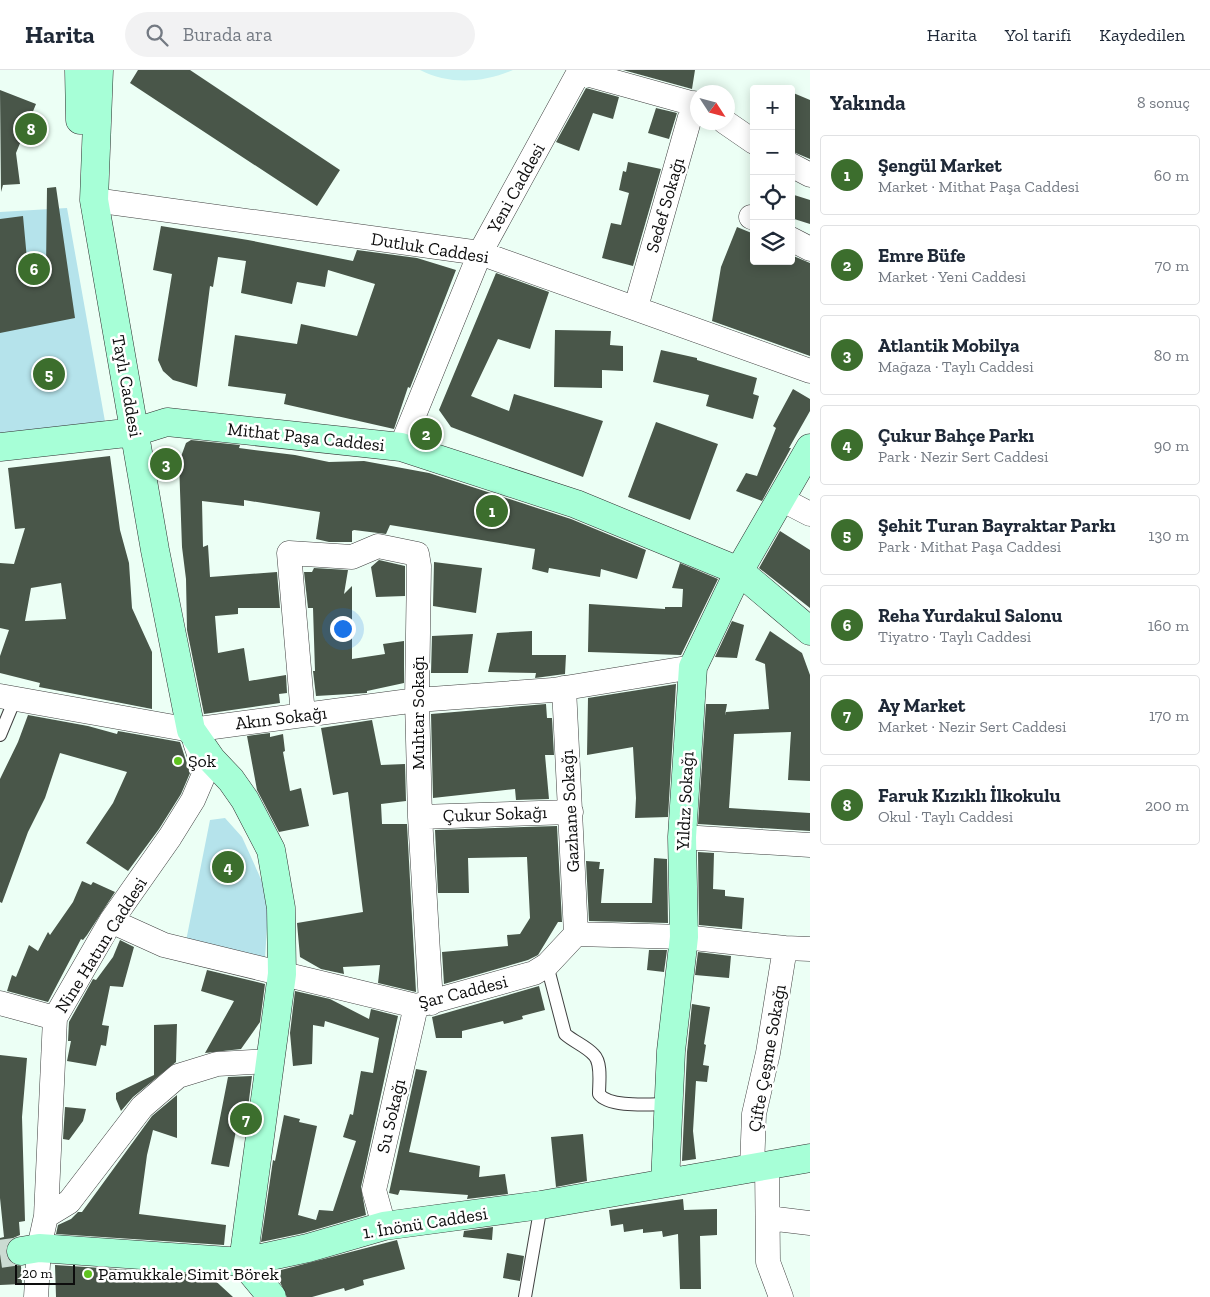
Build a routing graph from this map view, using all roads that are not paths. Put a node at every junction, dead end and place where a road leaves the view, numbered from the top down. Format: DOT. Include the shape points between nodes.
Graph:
graph roads {
  1 [pos="79,70"];
  2 [pos="99,70"];
  3 [pos="580,71"];
  4 [pos="690,102"];
  5 [pos="690,124"];
  6 [pos="735,129"];
  7 [pos="750,139"];
  8 [pos="795,167"];
  9 [pos="810,175"];
  10 [pos="94,200"];
  11 [pos="795,241"];
  12 [pos="810,249"];
  13 [pos="480,253"];
  14 [pos="636,307"];
  15 [pos="810,371"];
  16 [pos="135,432"];
  17 [pos="0,447"];
  18 [pos="401,447"];
  19 [pos="810,448"];
  20 [pos="781,499"];
  21 [pos="810,514"];
  22 [pos="739,571"];
  23 [pos="810,631"];
  24 [pos="693,667"];
  25 [pos="564,688"];
  26 [pos="8,698"];
  27 [pos="417,700"];
  28 [pos="303,715"];
  29 [pos="191,730"];
  30 [pos="0,735"];
  31 [pos="571,812"];
  32 [pos="420,816"];
  33 [pos="682,837"];
  34 [pos="810,845"];
  35 [pos="111,921"];
  36 [pos="576,934"];
  37 [pos="684,938"];
  38 [pos="785,948"];
  39 [pos="810,949"];
  40 [pos="547,965"];
  41 [pos="282,974"];
  42 [pos="0,1003"];
  43 [pos="423,1005"];
  44 [pos="55,1018"];
  45 [pos="271,1061"];
  46 [pos="669,1104"];
  47 [pos="810,1158"];
  48 [pos="760,1166"];
  49 [pos="665,1183"];
  50 [pos="541,1205"];
  51 [pos="46,1216"];
  52 [pos="768,1218"];
  53 [pos="810,1223"];
  54 [pos="384,1226"];
  55 [pos="30,1250"];
  56 [pos="243,1262"];
  57 [pos="36,1297"];
  58 [pos="272,1297"];
  59 [pos="525,1297"];
  60 [pos="781,1297"];
  1 -- 10 [label="street" via="80,159"];
  2 -- 10 [label="street, Taylı Caddesi"];
  3 -- 4 [label="street"];
  3 -- 13 [label="street, Yeni Caddesi"];
  5 -- 14 [label="street, Sedef Sokağı"];
  6 -- 7 [label="street"];
  8 -- 9 [label="street"];
  10 -- 13 [label="street, Dutluk Caddesi"];
  10 -- 16 [label="street, Taylı Caddesi"];
  11 -- 12 [label="street"];
  13 -- 14 [label="street, Dutluk Caddesi"];
  13 -- 18 [label="street, Yeni Caddesi"];
  14 -- 15 [label="street, Dutluk Caddesi"];
  16 -- 17 [label="street, Mithat Paşa Caddesi"];
  16 -- 18 [label="street, Mithat Paşa Caddesi" via="167,422"];
  16 -- 29 [label="street, Taylı Caddesi"];
  18 -- 22 [label="street, Mithat Paşa Caddesi" via="576,504"];
  19 -- 20 [label="street, Yıldız Sokağı"];
  20 -- 21 [label="street"];
  20 -- 22 [label="street, Yıldız Sokağı"];
  22 -- 23 [label="street, Mithat Paşa Caddesi"];
  22 -- 24 [label="street, Yıldız Sokağı"];
  24 -- 25 [label="street, Akın Sokağı"];
  24 -- 33 [label="street, Yıldız Sokağı"];
  25 -- 27 [label="street, Akın Sokağı"];
  25 -- 31 [label="street, Gazhane Sokağı"];
  26 -- 29 [label="street, Akın Sokağı"];
  26 -- 30 [label="lane"];
  27 -- 28 [label="street, Akın Sokağı"];
  27 -- 28 [label="street, Muhtar Sokağı" via="417,554 378,546 352,557 289,553"];
  27 -- 32 [label="street, Muhtar Sokağı"];
  28 -- 29 [label="street, Akın Sokağı"];
  29 -- 35 [label="street, Nine Hatun Caddesi" via="204,772 193,800"];
  29 -- 41 [label="street" via="245,800 271,850 281,908"];
  31 -- 32 [label="street, Çukur Sokağı"];
  31 -- 36 [label="street, Gazhane Sokağı"];
  32 -- 43 [label="street, Muhtar Sokağı"];
  33 -- 34 [label="street"];
  33 -- 37 [label="street, Yıldız Sokağı"];
  35 -- 41 [label="street, Şar Caddesi" via="164,945"];
  35 -- 44 [label="street, Nine Hatun Caddesi"];
  36 -- 37 [label="street"];
  36 -- 40 [label="street, Şar Caddesi"];
  37 -- 38 [label="street"];
  37 -- 46 [label="street, Yıldız Sokağı" via="671,1051"];
  38 -- 39 [label="street"];
  38 -- 48 [label="street, Çifte Çeşme Sokağı" via="768,1053 754,1114"];
  40 -- 43 [label="street, Şar Caddesi" via="534,973"];
  40 -- 46 [label="lane" via="565,1034 597,1059 602,1098 613,1103"];
  41 -- 43 [label="street, Şar Caddesi"];
  41 -- 45 [label="street"];
  42 -- 44 [label="street"];
  43 -- 54 [label="street, Su Sokağı" via="374,1190"];
  44 -- 51 [label="street, Nine Hatun Caddesi"];
  45 -- 51 [label="street" via="217,1064 178,1076 142,1107 69,1202"];
  45 -- 56 [label="street"];
  46 -- 49 [label="street, Yıldız Sokağı"];
  47 -- 48 [label="street, 1. İnönü Caddesi"];
  48 -- 49 [label="street, 1. İnönü Caddesi"];
  48 -- 52 [label="street, Çifte Çeşme Sokağı"];
  49 -- 50 [label="street, 1. İnönü Caddesi"];
  50 -- 54 [label="street, 1. İnönü Caddesi"];
  50 -- 59 [label="lane"];
  51 -- 55 [label="street, Nine Hatun Caddesi"];
  52 -- 53 [label="street"];
  52 -- 60 [label="street, Çifte Çeşme Sokağı" via="768,1262"];
  54 -- 56 [label="street, 1. İnönü Caddesi" via="308,1248"];
  55 -- 56 [label="street, 1. İnönü Caddesi"];
  55 -- 57 [label="street, Nine Hatun Caddesi"];
  56 -- 58 [label="street"];
}
